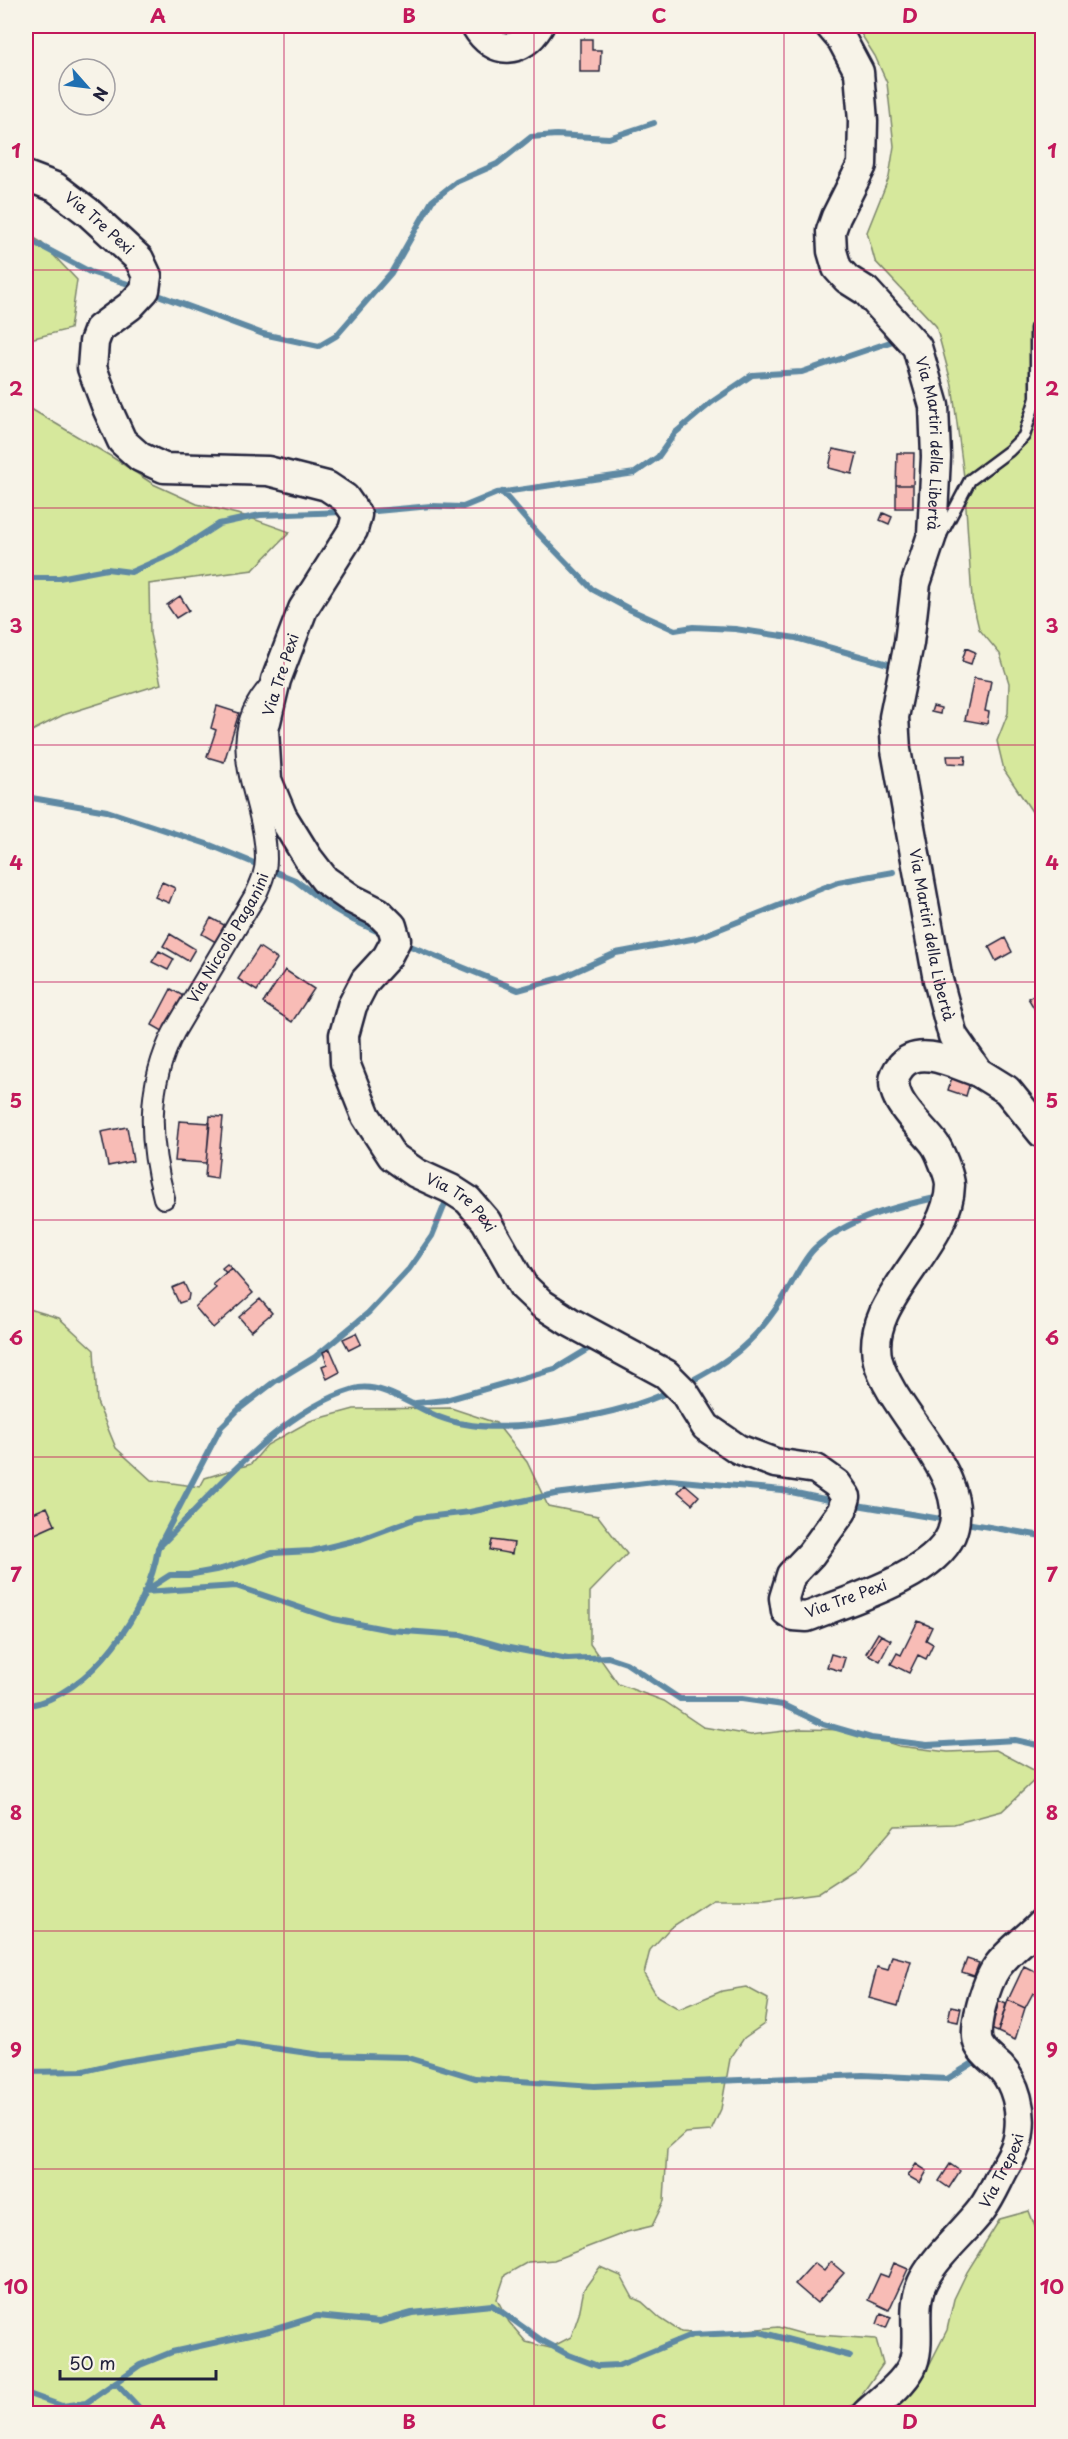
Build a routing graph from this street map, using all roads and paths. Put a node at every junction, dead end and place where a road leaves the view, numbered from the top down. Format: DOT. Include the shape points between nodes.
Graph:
graph roads {
  1 [pos="476,26"];
  2 [pos="539,26"];
  3 [pos="830,26"];
  4 [pos="26,176"];
  5 [pos="1036,328"];
  6 [pos="927,551"];
  7 [pos="276,680"];
  8 [pos="978,1072"];
  9 [pos="1042,1133"];
  10 [pos="164,1198"];
  11 [pos="1042,1923"];
  12 [pos="866,2414"];
  1 -- 2 [label="street" via="483,36 510,49 530,40"];
  3 -- 6 [label="street, Via Martiri della Libertà" via="860,72 863,121 862,165 831,231 832,251 837,268 866,291 917,347 934,406 936,446 932,535"];
  4 -- 7 [label="street, Via Tre Pexi" via="55,188 88,212 139,259 147,276 145,290 99,328 94,342 92,368 122,441 140,457 164,468 268,471 327,486 345,498 357,515 353,530 303,609"];
  5 -- 6 [label="lane, Via Martiri della Libertà" via="1036,398 1024,436 970,480 938,540"];
  6 -- 8 [label="street, Via Martiri della Libertà" via="916,583 894,717 896,750 938,980 953,1036"];
  7 -- 8 [label="street, Via Tre Pexi" via="264,730 267,780 282,816 325,880 378,912 392,926 396,940 360,990 344,1035 345,1063 366,1116 392,1156 468,1200 486,1221 523,1286 542,1304 666,1374 684,1392 706,1427 738,1449 775,1463 816,1469 837,1484 846,1497 843,1511 791,1575 784,1598 786,1611 793,1616 807,1617 913,1574 940,1552 950,1536 956,1515 952,1492 883,1376 875,1335 937,1228 946,1208 950,1183 936,1145 900,1101 895,1078 901,1066 914,1057 925,1056"];
  7 -- 10 [label="street, Via Niccolò Paganini" via="254,708 247,732 247,758 265,848 265,871 256,894 168,1043 156,1087 151,1127"];
  8 -- 9 [label="street" via="1007,1090"];
  11 -- 12 [label="street, Via Trepexi" via="996,1968 984,1992 979,2019 978,2043 1002,2069 1020,2110 1014,2151 983,2208 923,2281 916,2298 916,2347 911,2367"];
}
